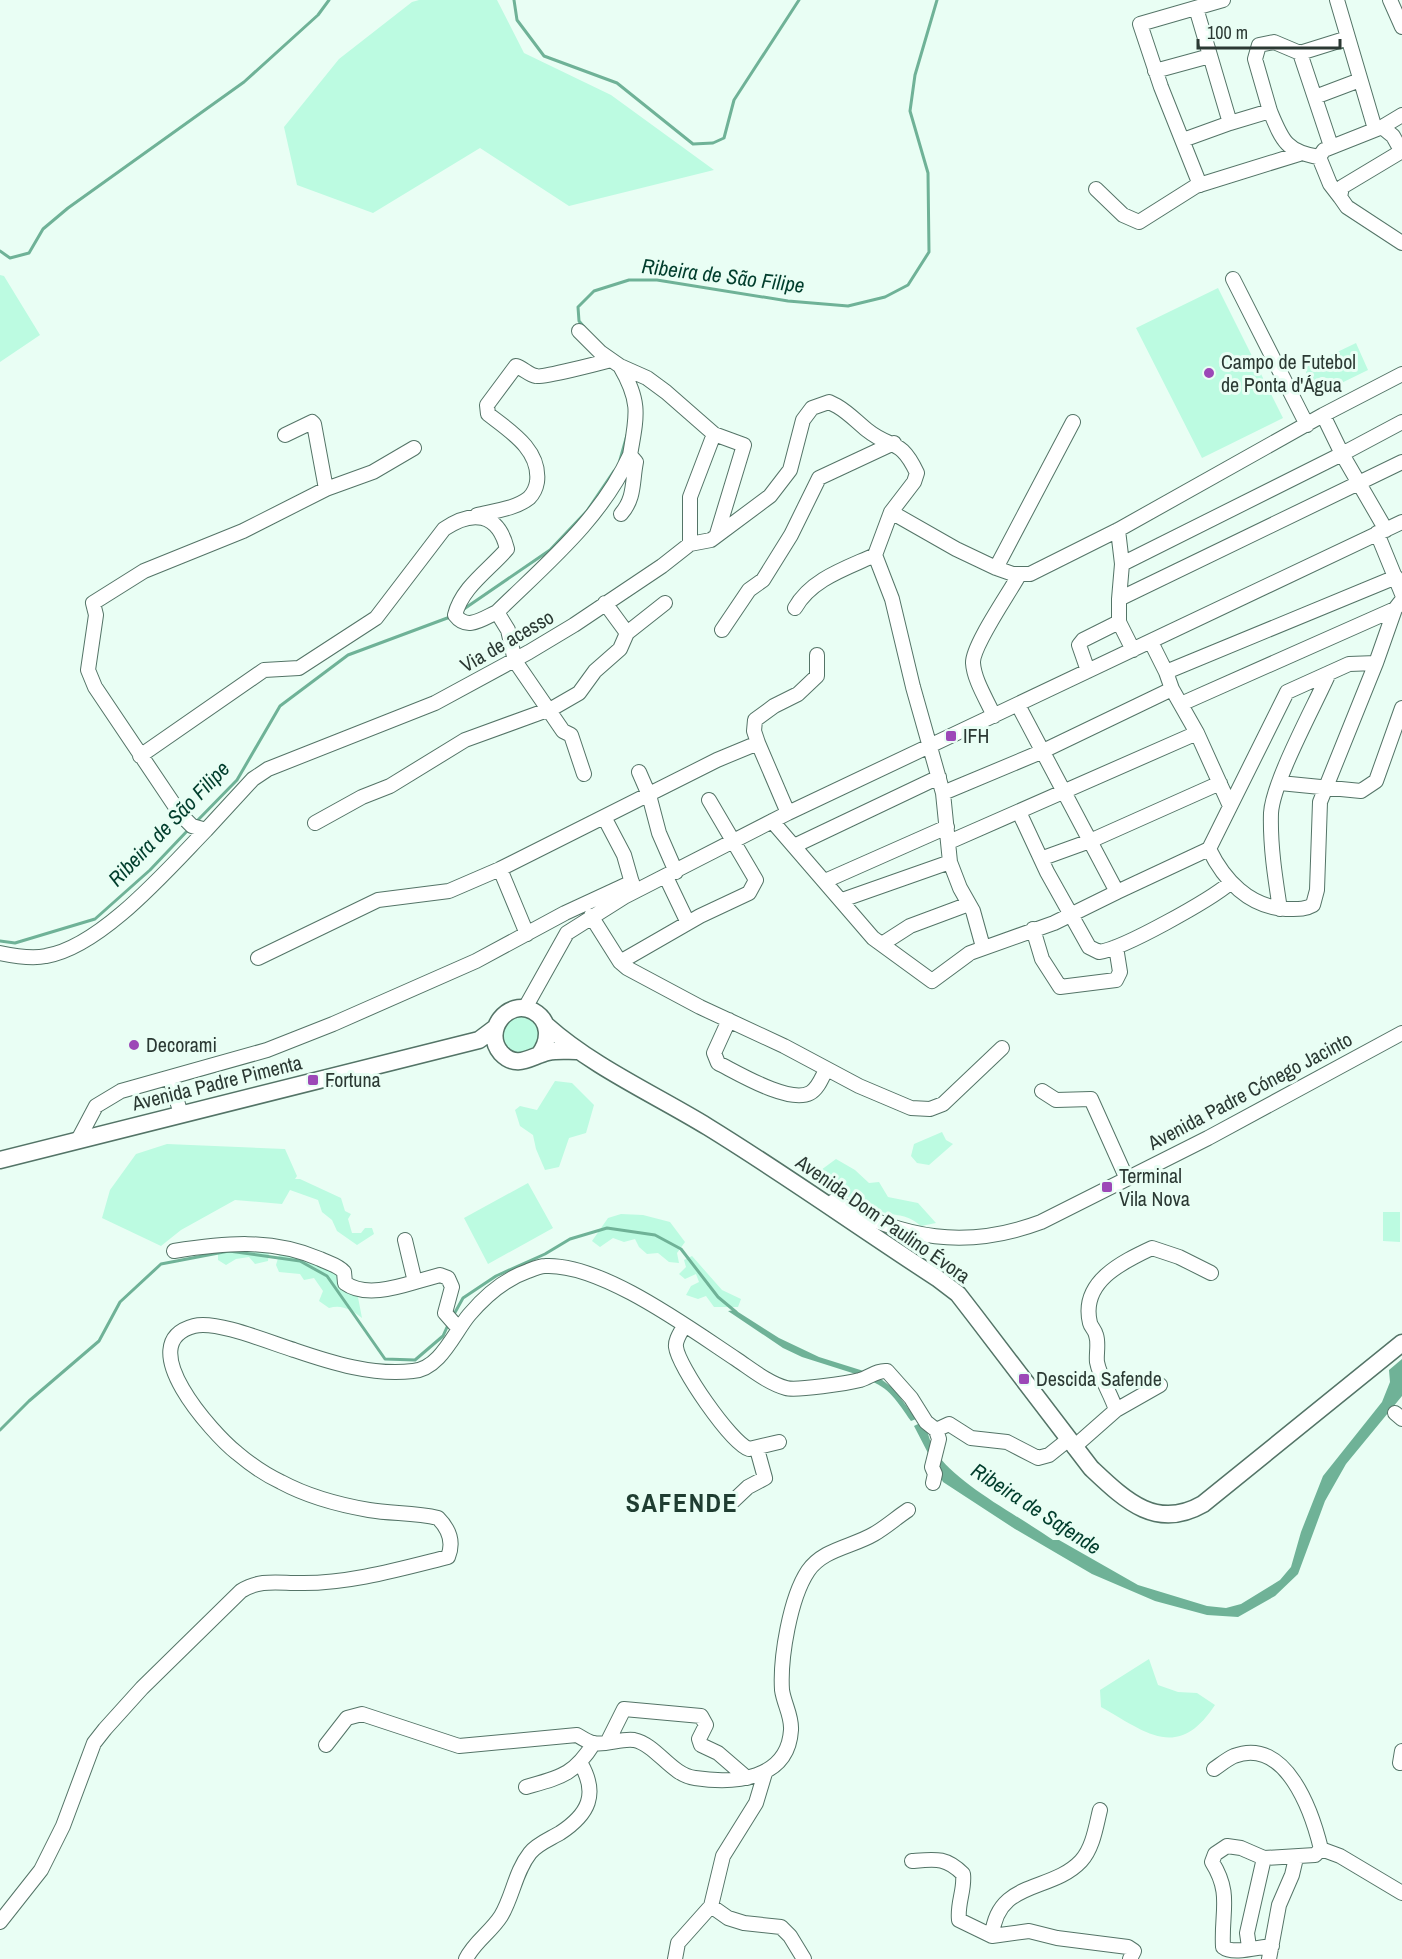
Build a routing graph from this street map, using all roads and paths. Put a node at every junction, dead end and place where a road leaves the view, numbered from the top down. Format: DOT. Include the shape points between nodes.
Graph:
graph roads {
  1 [pos="1223,0"];
  2 [pos="1337,0"];
  3 [pos="1390,0"];
  4 [pos="1196,8"];
  5 [pos="1402,27"];
  6 [pos="1348,38"];
  7 [pos="1300,52"];
  8 [pos="1210,56"];
  9 [pos="1155,71"];
  10 [pos="1360,80"];
  11 [pos="1315,97"];
  12 [pos="1270,111"];
  13 [pos="1402,115"];
  14 [pos="1230,123"];
  15 [pos="1379,128"];
  16 [pos="1183,140"];
  17 [pos="1331,146"];
  18 [pos="1402,151"];
  19 [pos="1299,154"];
  20 [pos="1319,157"];
  21 [pos="1200,185"];
  22 [pos="1096,189"];
  23 [pos="1340,197"];
  24 [pos="1402,243"];
  25 [pos="1233,279"];
  26 [pos="579,331"];
  27 [pos="615,363"];
  28 [pos="1402,374"];
  29 [pos="1323,415"];
  30 [pos="1073,422"];
  31 [pos="1402,422"];
  32 [pos="1307,424"];
  33 [pos="714,434"];
  34 [pos="285,435"];
  35 [pos="894,443"];
  36 [pos="414,448"];
  37 [pos="1342,454"];
  38 [pos="630,455"];
  39 [pos="1402,462"];
  40 [pos="1360,484"];
  41 [pos="326,489"];
  42 [pos="891,512"];
  43 [pos="621,514"];
  44 [pos="477,515"];
  45 [pos="1402,522"];
  46 [pos="1118,530"];
  47 [pos="1382,531"];
  48 [pos="717,534"];
  49 [pos="690,544"];
  50 [pos="875,555"];
  51 [pos="1122,564"];
  52 [pos="996,568"];
  53 [pos="1019,575"];
  54 [pos="1396,577"];
  55 [pos="1402,594"];
  56 [pos="1119,600"];
  57 [pos="605,603"];
  58 [pos="665,603"];
  59 [pos="1399,604"];
  60 [pos="795,608"];
  61 [pos="497,612"];
  62 [pos="1119,622"];
  63 [pos="722,630"];
  64 [pos="627,633"];
  65 [pos="1150,642"];
  66 [pos="1133,650"];
  67 [pos="817,655"];
  68 [pos="515,661"];
  69 [pos="1376,663"];
  70 [pos="1088,671"];
  71 [pos="1166,672"];
  72 [pos="1329,673"];
  73 [pos="1172,689"];
  74 [pos="1181,704"];
  75 [pos="1018,705"];
  76 [pos="1402,708"];
  77 [pos="548,710"];
  78 [pos="994,716"];
  79 [pos="1197,733"];
  80 [pos="758,743"];
  81 [pos="928,748"];
  82 [pos="1041,752"];
  83 [pos="140,756"];
  84 [pos="639,772"];
  85 [pos="585,774"];
  86 [pos="939,777"];
  87 [pos="1220,783"];
  88 [pos="1281,783"];
  89 [pos="1325,789"];
  90 [pos="943,793"];
  91 [pos="1064,793"];
  92 [pos="649,795"];
  93 [pos="709,800"];
  94 [pos="1230,806"];
  95 [pos="1019,812"];
  96 [pos="788,813"];
  97 [pos="604,817"];
  98 [pos="772,821"];
  99 [pos="315,823"];
  100 [pos="947,827"];
  101 [pos="206,830"];
  102 [pos="1090,841"];
  103 [pos="734,842"];
  104 [pos="949,842"];
  105 [pos="794,846"];
  106 [pos="1209,849"];
  107 [pos="1042,858"];
  108 [pos="950,862"];
  109 [pos="500,869"];
  110 [pos="671,874"];
  111 [pos="825,881"];
  112 [pos="1230,883"];
  113 [pos="633,887"];
  114 [pos="1116,892"];
  115 [pos="842,900"];
  116 [pos="969,904"];
  117 [pos="1280,909"];
  118 [pos="1071,914"];
  119 [pos="591,916"];
  120 [pos="688,923"];
  121 [pos="1033,929"];
  122 [pos="527,934"];
  123 [pos="882,944"];
  124 [pos="982,947"];
  125 [pos="1116,947"];
  126 [pos="0,953"];
  127 [pos="258,958"];
  128 [pos="620,962"];
  129 [pos="541,980"];
  130 [pos="525,1008"];
  131 [pos="729,1020"];
  132 [pos="544,1022"];
  133 [pos="1402,1033"];
  134 [pos="496,1036"];
  135 [pos="1002,1048"];
  136 [pos="576,1051"];
  137 [pos="539,1055"];
  138 [pos="826,1070"];
  139 [pos="170,1078"];
  140 [pos="1042,1091"];
  141 [pos="181,1114"];
  142 [pos="78,1140"];
  143 [pos="0,1160"];
  144 [pos="782,1173"];
  145 [pos="1126,1177"];
  146 [pos="405,1240"];
  147 [pos="174,1251"];
  148 [pos="1211,1273"];
  149 [pos="415,1282"];
  150 [pos="684,1326"];
  151 [pos="459,1329"];
  152 [pos="1402,1343"];
  153 [pos="1160,1385"];
  154 [pos="1116,1410"];
  155 [pos="938,1435"];
  156 [pos="779,1442"];
  157 [pos="1071,1443"];
  158 [pos="757,1449"];
  159 [pos="933,1483"];
  160 [pos="730,1504"];
  161 [pos="908,1510"];
  162 [pos="608,1741"];
  163 [pos="594,1743"];
  164 [pos="326,1744"];
  165 [pos="581,1764"];
  166 [pos="1214,1769"];
  167 [pos="765,1773"];
  168 [pos="747,1778"];
  169 [pos="526,1787"];
  170 [pos="1100,1810"];
  171 [pos="1321,1849"];
  172 [pos="1264,1858"];
  173 [pos="1296,1858"];
  174 [pos="912,1861"];
  175 [pos="1402,1893"];
  176 [pos="711,1906"];
  177 [pos="0,1922"];
  178 [pos="992,1936"];
  179 [pos="1249,1947"];
  180 [pos="1270,1953"];
  181 [pos="466,1959"];
  182 [pos="675,1959"];
  183 [pos="804,1959"];
  184 [pos="1130,1959"];
  1 -- 4 [label="street"];
  2 -- 6 [label="street"];
  3 -- 5 [label="street"];
  4 -- 8 [label="street"];
  4 -- 9 [label="street" via="1140,24"];
  6 -- 7 [label="street"];
  6 -- 10 [label="street"];
  7 -- 11 [label="street"];
  7 -- 12 [label="street" via="1274,42 1259,45 1255,59"];
  8 -- 9 [label="street"];
  8 -- 14 [label="street"];
  9 -- 16 [label="street"];
  10 -- 11 [label="street"];
  10 -- 15 [label="street"];
  11 -- 17 [label="street"];
  12 -- 14 [label="street"];
  12 -- 19 [label="street" via="1282,140"];
  13 -- 15 [label="street"];
  14 -- 16 [label="street"];
  15 -- 17 [label="street"];
  15 -- 18 [label="street" via="1393,136"];
  16 -- 21 [label="street"];
  17 -- 20 [label="street"];
  18 -- 23 [label="street" via="1342,187"];
  19 -- 20 [label="street"];
  19 -- 21 [label="street"];
  20 -- 23 [label="street"];
  21 -- 22 [label="street" via="1139,222 1123,215"];
  23 -- 24 [label="street" via="1347,207"];
  25 -- 32 [label="street"];
  26 -- 27 [label="street"];
  27 -- 33 [label="street" via="647,378"];
  27 -- 38 [label="street" via="634,390 636,410"];
  27 -- 44 [label="street" via="568,369 543,377 516,366 510,371 487,405 488,414 528,448 536,464 536,489 511,507"];
  28 -- 29 [label="street"];
  29 -- 32 [label="street"];
  29 -- 37 [label="street"];
  30 -- 52 [label="street"];
  31 -- 37 [label="street"];
  32 -- 46 [label="street"];
  33 -- 48 [label="street" via="744,445"];
  33 -- 49 [label="street" via="690,497"];
  34 -- 41 [label="street" via="314,424"];
  35 -- 42 [label="street, Via de acesso" via="917,472"];
  35 -- 48 [label="street, Via de acesso" via="879,439 849,412 829,402 812,408 803,420 790,470 770,496"];
  35 -- 63 [label="street" via="819,478 763,580 749,590"];
  36 -- 41 [label="street" via="374,472"];
  37 -- 40 [label="street"];
  37 -- 51 [label="street"];
  38 -- 43 [label="street" via="636,462 633,493"];
  38 -- 61 [label="street" via="618,481 586,526"];
  39 -- 40 [label="street"];
  40 -- 47 [label="street"];
  40 -- 56 [label="street"];
  41 -- 83 [label="street" via="243,531 144,571 93,603 96,615 88,670"];
  42 -- 50 [label="street, Via de acesso"];
  42 -- 52 [label="street"];
  44 -- 61 [label="street" via="504,536 507,549 470,586 455,615 472,624"];
  44 -- 83 [label="street" via="459,519 444,529 376,618 299,668 264,670"];
  45 -- 47 [label="street"];
  46 -- 51 [label="street"];
  46 -- 53 [label="street" via="1045,568"];
  47 -- 54 [label="street"];
  47 -- 65 [label="street"];
  48 -- 49 [label="street, Via de acesso" via="711,540"];
  49 -- 57 [label="street, Via de acesso"];
  50 -- 60 [label="street" via="819,583 802,596"];
  50 -- 81 [label="street" via="892,599"];
  51 -- 56 [label="street"];
  52 -- 53 [label="street"];
  53 -- 78 [label="street" via="973,660 974,673"];
  54 -- 55 [label="street"];
  54 -- 71 [label="street"];
  56 -- 62 [label="street"];
  57 -- 64 [label="street"];
  57 -- 68 [label="street, Via de acesso"];
  58 -- 64 [label="street"];
  59 -- 69 [label="street"];
  59 -- 74 [label="street"];
  61 -- 68 [label="street" via="508,630"];
  62 -- 66 [label="street"];
  62 -- 70 [label="street" via="1079,645"];
  64 -- 77 [label="street" via="620,649 595,671 579,693"];
  65 -- 66 [label="street"];
  65 -- 71 [label="street"];
  66 -- 70 [label="street"];
  67 -- 80 [label="street" via="817,676 798,694 755,720"];
  68 -- 77 [label="street"];
  68 -- 101 [label="street, Via de acesso" via="435,703 268,769 253,779"];
  69 -- 72 [label="street" via="1349,664"];
  69 -- 89 [label="street"];
  70 -- 75 [label="street"];
  71 -- 73 [label="street"];
  72 -- 88 [label="street"];
  72 -- 94 [label="street" via="1287,692"];
  73 -- 74 [label="street"];
  73 -- 82 [label="street"];
  74 -- 79 [label="street"];
  75 -- 78 [label="street"];
  75 -- 82 [label="street"];
  76 -- 89 [label="street" via="1376,781 1361,791"];
  77 -- 85 [label="street" via="562,731 571,735"];
  77 -- 99 [label="street" via="465,740 390,786"];
  78 -- 81 [label="street"];
  79 -- 87 [label="street"];
  79 -- 91 [label="street"];
  80 -- 92 [label="street"];
  80 -- 96 [label="street"];
  81 -- 86 [label="street"];
  81 -- 96 [label="street"];
  82 -- 90 [label="street"];
  82 -- 91 [label="street"];
  83 -- 101 [label="street" via="181,815 192,826"];
  84 -- 92 [label="street"];
  86 -- 90 [label="street"];
  86 -- 105 [label="street"];
  87 -- 94 [label="street"];
  87 -- 102 [label="street"];
  88 -- 89 [label="street"];
  88 -- 117 [label="street" via="1271,810 1272,856"];
  89 -- 117 [label="street" via="1320,802 1316,899 1304,910"];
  90 -- 100 [label="street"];
  91 -- 95 [label="street"];
  91 -- 102 [label="street"];
  92 -- 97 [label="street"];
  92 -- 110 [label="street"];
  93 -- 103 [label="street"];
  94 -- 106 [label="street"];
  95 -- 104 [label="street"];
  95 -- 107 [label="street"];
  96 -- 98 [label="street"];
  97 -- 109 [label="street"];
  97 -- 113 [label="street" via="624,855"];
  98 -- 103 [label="street"];
  98 -- 105 [label="street"];
  100 -- 104 [label="street"];
  100 -- 111 [label="street"];
  101 -- 126 [label="street, Via de acesso" via="116,919 76,945 46,956"];
  102 -- 107 [label="street"];
  102 -- 114 [label="street"];
  103 -- 110 [label="street"];
  103 -- 120 [label="street" via="756,880 753,887"];
  104 -- 108 [label="street"];
  105 -- 111 [label="street"];
  106 -- 112 [label="street"];
  106 -- 114 [label="street"];
  107 -- 118 [label="street"];
  108 -- 115 [label="street"];
  108 -- 116 [label="street"];
  109 -- 122 [label="street"];
  109 -- 127 [label="street" via="449,891 378,900"];
  110 -- 113 [label="street"];
  110 -- 120 [label="street"];
  111 -- 115 [label="street"];
  112 -- 117 [label="street" via="1268,907"];
  112 -- 125 [label="street"];
  113 -- 119 [label="street"];
  113 -- 122 [label="street"];
  114 -- 118 [label="street"];
  115 -- 123 [label="street"];
  116 -- 123 [label="street" via="910,926"];
  116 -- 124 [label="street"];
  118 -- 121 [label="street"];
  118 -- 125 [label="street" via="1089,946 1099,952"];
  119 -- 128 [label="street"];
  119 -- 129 [label="street" via="567,933"];
  120 -- 128 [label="street"];
  121 -- 124 [label="street"];
  121 -- 125 [label="street" via="1042,959 1060,987 1116,980 1120,972"];
  122 -- 139 [label="street" via="476,961 333,1024 267,1050"];
  123 -- 124 [label="street" via="932,981"];
  128 -- 131 [label="street" via="700,1008"];
  129 -- 130 [label="street"];
  129 -- 132 [label="street"];
  130 -- 132 [label="main road"];
  130 -- 134 [label="main road" via="510,1011 498,1021"];
  131 -- 138 [label="street"];
  131 -- 138 [label="street" via="714,1053 718,1063 778,1091 804,1095 815,1089"];
  132 -- 136 [label="main road, Avenida Dom Paulino Évora"];
  132 -- 137 [label="main road" via="548,1040"];
  133 -- 145 [label="street, Avenida Padre Cónego Jacinto" via="1209,1138"];
  134 -- 137 [label="main road" via="507,1058 524,1062"];
  134 -- 141 [label="main road, Avenida Padre Pimenta"];
  135 -- 138 [label="street" via="943,1104 930,1108 911,1108"];
  136 -- 137 [label="main road"];
  136 -- 144 [label="main road, Avenida Dom Paulino Évora"];
  139 -- 141 [label="street"];
  139 -- 142 [label="street" via="121,1090 96,1107"];
  140 -- 145 [label="street" via="1056,1100 1091,1099"];
  141 -- 142 [label="main road, Avenida Padre Pimenta"];
  142 -- 143 [label="main road, Avenida Padre Pimenta"];
  144 -- 145 [label="street, Avenida Padre Cónego Jacinto" via="863,1217 924,1236 958,1240 1014,1232 1041,1222"];
  144 -- 157 [label="main road, Avenida Dom Paulino Évora" via="958,1294"];
  146 -- 149 [label="street"];
  147 -- 149 [label="street" via="248,1242 274,1245 303,1251 338,1267 349,1286 369,1290"];
  148 -- 154 [label="street" via="1152,1248 1122,1262 1094,1290 1088,1306 1090,1324 1097,1336 1097,1363"];
  149 -- 151 [label="street" via="440,1275 448,1278 452,1287 446,1313"];
  150 -- 151 [label="street" via="616,1285 579,1270 544,1265 513,1276 487,1296"];
  150 -- 155 [label="street" via="787,1389 887,1371"];
  150 -- 158 [label="street" via="676,1343 679,1356 711,1410 743,1447"];
  151 -- 177 [label="street" via="429,1365 417,1371 381,1372 340,1364 233,1330 197,1325 175,1338 170,1358 173,1371 211,1428 237,1454 280,1482 324,1499 369,1510 438,1518 445,1525 452,1548 448,1557 324,1584 253,1583 241,1591 142,1688 94,1743 63,1826 40,1870"];
  152 -- 157 [label="main road, Avenida Dom Paulino Évora" via="1227,1486 1185,1515 1147,1511 1109,1485"];
  153 -- 154 [label="street"];
  154 -- 157 [label="street"];
  155 -- 157 [label="street" via="949,1424 971,1438 1007,1442 1038,1458"];
  155 -- 159 [label="street"];
  156 -- 158 [label="street"];
  158 -- 160 [label="street" via="765,1478"];
  161 -- 167 [label="street" via="874,1534 824,1555 807,1573 784,1644 782,1689 791,1731 774,1768"];
  162 -- 163 [label="street"];
  162 -- 168 [label="street" via="634,1740 692,1778"];
  162 -- 168 [label="street" via="624,1708 701,1716 706,1725 700,1745 718,1753"];
  163 -- 164 [label="street" via="577,1735 459,1746 362,1714 347,1718"];
  163 -- 165 [label="street"];
  165 -- 169 [label="street" via="568,1773"];
  165 -- 181 [label="street" via="590,1780 590,1798 580,1815 531,1851 501,1915"];
  166 -- 171 [label="street" via="1235,1756 1265,1755 1278,1762 1304,1799"];
  167 -- 168 [label="street"];
  167 -- 176 [label="street" via="756,1803 723,1856"];
  170 -- 178 [label="street" via="1082,1861 1009,1899 994,1919"];
  171 -- 173 [label="street" via="1315,1855"];
  171 -- 175 [label="street"];
  172 -- 173 [label="street"];
  172 -- 179 [label="street" via="1247,1933"];
  172 -- 179 [label="street" via="1227,1846 1215,1854 1212,1862 1225,1889 1223,1947 1237,1951"];
  173 -- 180 [label="street" via="1279,1905"];
  174 -- 178 [label="street" via="951,1862 963,1874 965,1888 958,1920"];
  176 -- 182 [label="street" via="678,1943"];
  176 -- 183 [label="street" via="744,1923 781,1927"];
  178 -- 184 [label="street" via="1029,1931 1128,1947 1134,1951"];
  179 -- 180 [label="street"];
}
